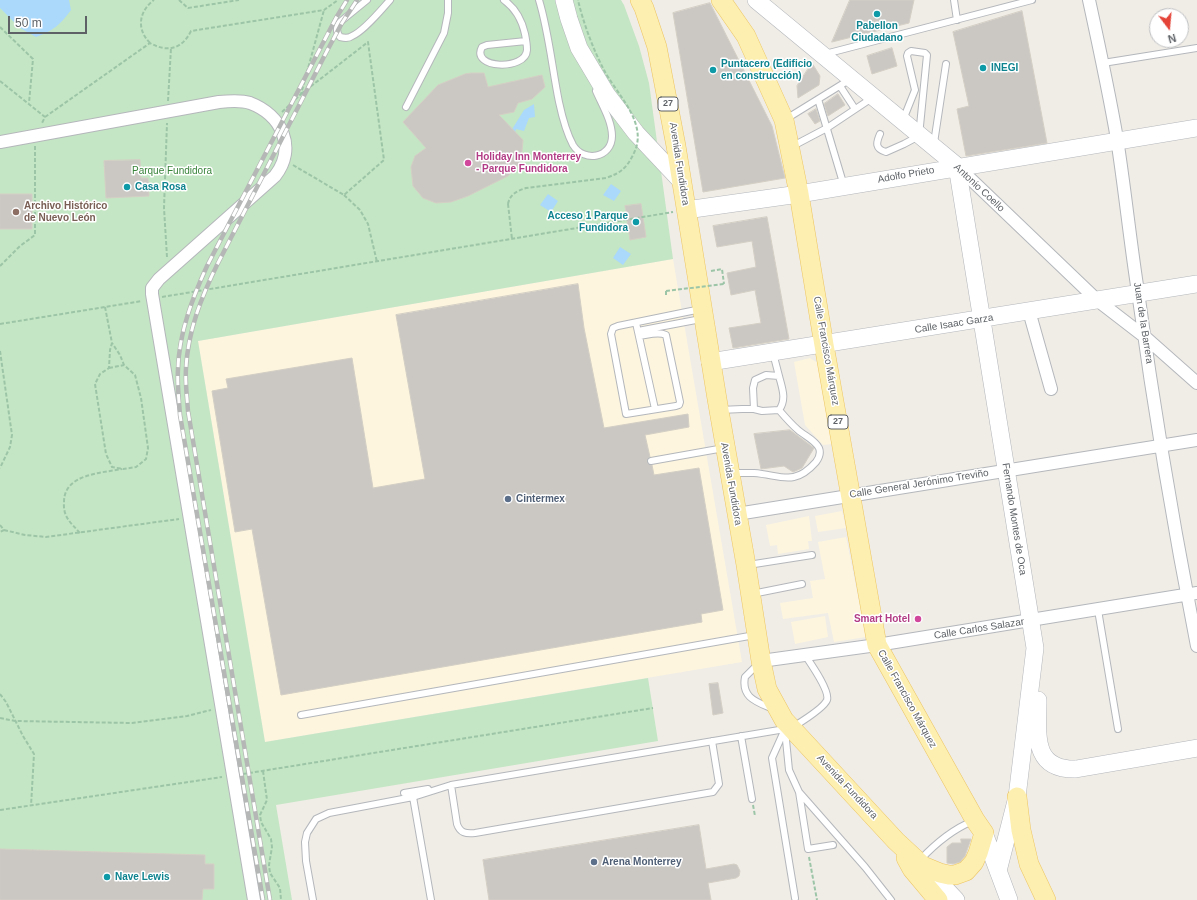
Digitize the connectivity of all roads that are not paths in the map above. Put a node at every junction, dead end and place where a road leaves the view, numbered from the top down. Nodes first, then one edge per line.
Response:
1 (367, 0) edge
2 (390, 0) edge
3 (448, 0) edge
4 (504, 0) edge
5 (539, 0) edge
6 (564, 0) edge
7 (640, 0) edge
8 (654, 0) edge
9 (721, 0) edge
10 (756, 0) edge
11 (954, 0) edge
12 (1032, 0) edge
13 (1089, 0) edge
14 (957, 20) junction
15 (526, 41) junction
16 (658, 47) junction
17 (579, 48) junction
18 (1197, 48) edge
19 (824, 55) junction
20 (1103, 63) junction
21 (946, 64) dead end
22 (845, 82) junction
23 (914, 90) junction
24 (923, 95) junction
25 (873, 97) junction
26 (818, 99) junction
27 (406, 107) dead end
28 (855, 109) junction
29 (784, 120) junction
30 (902, 122) junction
31 (827, 128) junction
32 (1197, 128) edge
33 (880, 134) dead end
34 (919, 136) junction
35 (1117, 140) junction
36 (0, 142) edge
37 (790, 147) junction
38 (934, 147) junction
39 (958, 166) junction
40 (682, 182) junction
41 (845, 186) junction
42 (799, 194) junction
43 (686, 210) junction
44 (1197, 284) edge
45 (1138, 294) junction
46 (1097, 300) junction
47 (1029, 311) junction
48 (703, 314) junction
49 (982, 319) junction
50 (636, 322) junction
51 (639, 334) junction
52 (1145, 337) junction
53 (824, 345) junction
54 (773, 353) junction
55 (710, 362) junction
56 (780, 376) junction
57 (1197, 383) edge
58 (1051, 389) dead end
59 (655, 409) junction
60 (754, 409) junction
61 (719, 410) junction
62 (779, 410) junction
63 (1197, 440) edge
64 (1161, 446) junction
65 (725, 448) junction
66 (651, 461) dead end
67 (1006, 470) junction
68 (730, 473) junction
69 (851, 495) junction
70 (737, 514) junction
71 (812, 555) dead end
72 (746, 565) junction
73 (802, 584) dead end
74 (750, 594) junction
75 (1192, 594) edge
76 (1098, 610) junction
77 (1031, 620) junction
78 (756, 634) junction
79 (878, 645) junction
80 (1197, 646) edge
81 (1035, 648) junction
82 (805, 655) junction
83 (761, 661) junction
84 (301, 715) dead end
85 (785, 722) junction
86 (1118, 729) dead end
87 (741, 736) junction
88 (712, 741) junction
89 (1197, 748) edge
90 (451, 785) junction
91 (799, 792) junction
92 (404, 793) dead end
93 (413, 797) junction
94 (1017, 797) junction
95 (752, 799) dead end
96 (979, 827) junction
97 (896, 841) junction
98 (833, 845) dead end
99 (921, 864) junction
100 (998, 871) junction
101 (795, 898) dead end
102 (254, 900) edge
103 (313, 900) edge
104 (431, 900) edge
105 (891, 900) edge
106 (938, 900) edge
107 (956, 900) edge
108 (1009, 900) edge
109 (1046, 900) edge

1 - 2 lane
3 - 27 lane
4 - 15 lane
5 - 17 lane
6 - 17 street
7 - 16 main road, Avenida Fundidora / 27
8 - 16 main road
9 - 29 main road, Calle Francisco Márquez / 27
10 - 19 street, Antonio Coello
11 - 14 lane
12 - 14 lane
13 - 20 street, Juan de la Barrera
14 - 19 lane
15 - 15 lane
16 - 40 main road, Avenida Fundidora / 27
17 - 40 street
18 - 20 lane
19 - 22 street, Antonio Coello
20 - 35 street, Juan de la Barrera
21 - 38 lane
22 - 25 street, Antonio Coello
22 - 26 lane
22 - 28 lane
23 - 24 lane
23 - 24 lane
23 - 30 lane
24 - 34 lane
25 - 28 lane
25 - 30 street, Antonio Coello
26 - 29 lane
26 - 31 lane
28 - 31 lane
29 - 37 main road, Calle Francisco Márquez / 27
30 - 34 street, Antonio Coello
31 - 37 lane
31 - 41 lane
32 - 35 street, Adolfo Prieto
33 - 34 lane
34 - 38 street, Antonio Coello
35 - 39 street, Adolfo Prieto
35 - 45 street, Juan de la Barrera
36 - 102 street
37 - 42 main road, Calle Francisco Márquez / 27
38 - 39 street, Antonio Coello
39 - 41 street, Adolfo Prieto
39 - 46 street, Antonio Coello
39 - 49 street, Fernando Montes de Oca
40 - 43 main road, Avenida Fundidora / 27
41 - 42 street, Adolfo Prieto
42 - 43 street, Adolfo Prieto
42 - 53 main road, Calle Francisco Márquez / 27
43 - 48 main road, Avenida Fundidora / 27
44 - 45 street, Calle Isaac Garza
45 - 46 street, Calle Isaac Garza
45 - 52 street, Juan de la Barrera
46 - 47 street, Calle Isaac Garza
46 - 52 street, Antonio Coello
47 - 49 street, Calle Isaac Garza
47 - 58 street
48 - 50 lane
48 - 51 lane
48 - 55 main road, Avenida Fundidora / 27
49 - 53 street, Calle Isaac Garza
49 - 67 street, Fernando Montes de Oca
50 - 51 lane
50 - 59 lane
51 - 59 lane
51 - 59 lane
52 - 57 street, Antonio Coello
52 - 64 street, Juan de la Barrera
53 - 54 street, Calle Isaac Garza
53 - 69 main road, Calle Francisco Márquez / 27
54 - 55 street, Calle Isaac Garza
54 - 56 lane
55 - 61 main road, Avenida Fundidora / 27
56 - 60 lane
56 - 62 lane
60 - 61 lane
60 - 62 lane
61 - 65 main road, Avenida Fundidora / 27
62 - 68 lane
63 - 64 street, Calle General Jerónimo Treviño
64 - 67 street, Calle General Jerónimo Treviño
64 - 75 street, Juan de la Barrera
65 - 66 lane
65 - 68 main road, Avenida Fundidora / 27
67 - 69 street, Calle General Jerónimo Treviño
67 - 77 street, Fernando Montes de Oca
68 - 70 main road, Avenida Fundidora / 27
69 - 70 street, Calle General Jerónimo Treviño
69 - 79 main road, Calle Francisco Márquez / 27
70 - 72 main road, Avenida Fundidora / 27
71 - 72 lane
72 - 74 main road, Avenida Fundidora / 27
73 - 74 lane
74 - 78 main road, Avenida Fundidora / 27
75 - 76 street, Calle Carlos Salazar
75 - 80 street, Juan de la Barrera
76 - 77 street, Calle Carlos Salazar
76 - 86 lane
77 - 79 street, Calle Carlos Salazar
77 - 81 street, Fernando Montes de Oca
78 - 83 main road, Avenida Fundidora / 27
78 - 84 lane
79 - 82 street, Calle Carlos Salazar
79 - 96 main road, Calle Francisco Márquez / 27
81 - 89 street
81 - 94 street, Fernando Montes de Oca
82 - 83 street, Calle Carlos Salazar
82 - 85 lane
83 - 85 main road, Avenida Fundidora / 27
85 - 87 lane
85 - 91 lane
85 - 97 main road, Avenida Fundidora / 27
85 - 101 lane
87 - 88 lane
87 - 95 lane
88 - 90 lane
88 - 90 lane
90 - 92 lane
90 - 93 lane
91 - 98 lane
91 - 105 lane
93 - 103 lane
93 - 104 lane
94 - 100 street, Fernando Montes de Oca
94 - 109 main road
96 - 99 lane
96 - 99 main road
96 - 100 street, 27
97 - 99 main road, Avenida Fundidora / 27
97 - 106 main road
99 - 107 street, Avenida Fundidora / 27
100 - 108 street, 27

